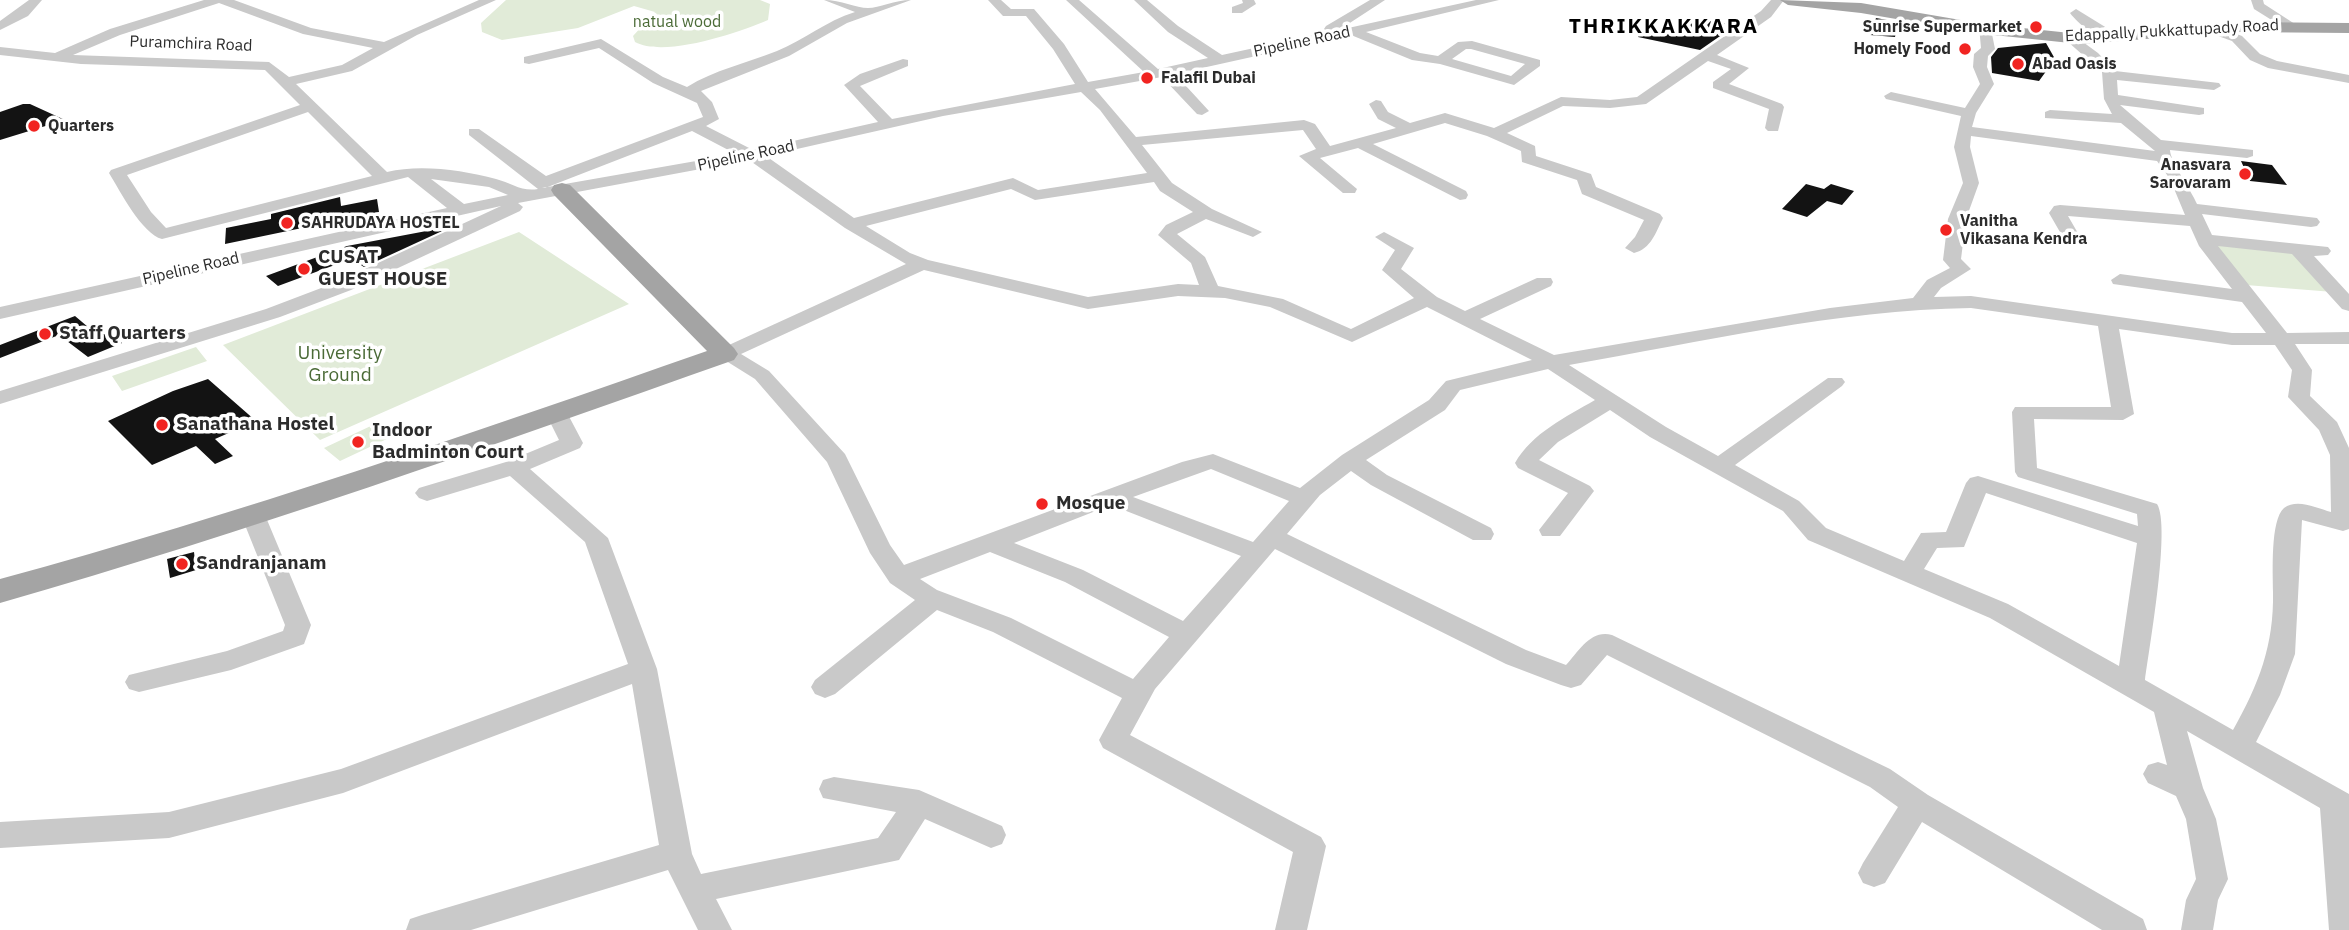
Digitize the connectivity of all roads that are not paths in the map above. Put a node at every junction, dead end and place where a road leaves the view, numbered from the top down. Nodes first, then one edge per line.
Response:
1 (36, 0) edge
2 (219, 0) edge
3 (451, 0) edge
4 (830, 0) edge
5 (905, 0) edge
6 (994, 0) edge
7 (1072, 0) edge
8 (1140, 0) edge
9 (1248, 0) edge
10 (1379, 0) edge
11 (1493, 0) edge
12 (1778, 0) edge
13 (1788, 0) edge
14 (2257, 0) edge
15 (484, 3) edge
16 (1863, 4) edge
17 (1237, 10) dead end
18 (868, 12) junction
19 (2076, 13) dead end
20 (0, 26) edge
21 (2291, 26) junction
22 (2349, 27) edge
23 (1984, 29) junction
24 (2212, 29) junction
25 (1353, 31) junction
26 (2110, 36) junction
27 (2072, 38) junction
28 (1315, 39) junction
29 (385, 46) junction
30 (0, 51) edge
31 (1704, 55) junction
32 (56, 57) junction
33 (1219, 59) junction
34 (529, 60) dead end
35 (1441, 60) junction
36 (903, 63) dead end
37 (1160, 73) junction
38 (2110, 75) junction
39 (2349, 79) edge
40 (287, 82) junction
41 (2214, 86) dead end
42 (1084, 87) junction
43 (1891, 96) dead end
44 (2111, 99) junction
45 (703, 100) junction
46 (1376, 104) dead end
47 (309, 107) junction
48 (1202, 111) dead end
49 (2199, 111) dead end
50 (2050, 115) dead end
51 (2126, 119) junction
52 (1966, 121) junction
53 (889, 125) junction
54 (693, 126) junction
55 (1407, 128) junction
56 (1773, 128) dead end
57 (474, 132) dead end
58 (1493, 133) junction
59 (1130, 142) junction
60 (1360, 143) junction
61 (2160, 151) junction
62 (1326, 152) junction
63 (2247, 153) dead end
64 (752, 155) junction
65 (411, 171) junction
66 (382, 177) junction
67 (463, 177) junction
68 (1156, 177) junction
69 (547, 183) junction
70 (1349, 189) dead end
71 (1460, 195) dead end
72 (526, 196) junction
73 (460, 210) junction
74 (1206, 214) junction
75 (2311, 222) dead end
76 (2199, 223) junction
77 (851, 224) junction
78 (1254, 232) dead end
79 (2070, 235) dead end
80 (1384, 237) dead end
81 (1634, 248) dead end
82 (2298, 249) junction
83 (2322, 251) dead end
84 (922, 264) junction
85 (2120, 280) dead end
86 (1544, 282) dead end
87 (1211, 291) junction
88 (2250, 297) junction
89 (1430, 301) junction
90 (1919, 303) junction
91 (2349, 305) edge
92 (0, 313) edge
93 (1464, 319) junction
94 (2107, 319) junction
95 (2349, 338) edge
96 (2282, 340) junction
97 (725, 354) junction
98 (1551, 362) junction
99 (1835, 382) dead end
100 (0, 398) edge
101 (1610, 401) junction
102 (556, 412) junction
103 (1350, 460) junction
104 (1719, 466) junction
105 (514, 467) junction
106 (426, 493) dead end
107 (1114, 498) junction
108 (1305, 499) junction
109 (253, 515) junction
110 (1551, 530) dead end
111 (1482, 534) dead end
112 (2150, 539) junction
113 (991, 543) junction
114 (1264, 544) junction
115 (1909, 574) junction
116 (899, 578) junction
117 (0, 591) edge
118 (934, 598) junction
119 (1185, 634) junction
120 (643, 669) junction
121 (139, 682) dead end
122 (825, 687) dead end
123 (2130, 687) junction
124 (1139, 694) junction
125 (2167, 708) junction
126 (2238, 748) junction
127 (2158, 774) dead end
128 (2188, 788) junction
129 (834, 789) dead end
130 (919, 803) junction
131 (1917, 804) junction
132 (2342, 805) edge
133 (0, 835) edge
134 (991, 835) dead end
135 (676, 854) junction
136 (1874, 873) dead end
137 (693, 890) junction
138 (422, 930) edge
139 (716, 930) edge
140 (1291, 930) edge
141 (2131, 930) edge
142 (2197, 930) edge
143 (2345, 930) edge

1 - 20 street
2 - 29 street
2 - 32 street
3 - 15 street
4 - 18 street
5 - 18 street
6 - 42 street
7 - 37 street
8 - 33 street
9 - 17 street
10 - 28 street
11 - 25 street, Pipeline Road
12 - 31 street
13 - 16 main road, Edappally Pukkattupady Road
14 - 21 street
15 - 29 street
16 - 23 main road, Edappally Pukkattupady Road
18 - 45 street
19 - 26 street
21 - 22 main road, Edappally Pukkattupady Road
21 - 24 main road, Edappally Pukkattupady Road
23 - 27 main road, Edappally Pukkattupady Road
23 - 52 street
24 - 26 main road, Edappally Pukkattupady Road
24 - 39 street
25 - 28 street, Pipeline Road
25 - 35 street
26 - 27 main road, Edappally Pukkattupady Road
27 - 38 street
28 - 33 street, Pipeline Road
29 - 40 street
30 - 32 street, Puramchira Road
31 - 56 street
31 - 58 street
32 - 40 street, Puramchira Road
33 - 37 street, Pipeline Road
34 - 45 street
35 - 35 street
36 - 53 street
37 - 42 street, Pipeline Road
37 - 48 street
38 - 41 street
38 - 44 street
40 - 47 street, Puramchira Road
42 - 53 street, Pipeline Road
42 - 59 street
43 - 52 street
44 - 49 street
44 - 51 street
45 - 54 street
46 - 55 street
47 - 66 street, Puramchira Road
47 - 66 street
50 - 51 street
51 - 61 street
52 - 61 street
52 - 90 street
53 - 64 street, Pipeline Road
54 - 64 street
54 - 69 street
55 - 58 street
55 - 60 street
57 - 69 street
58 - 81 street
59 - 62 street
59 - 68 street
60 - 62 street
60 - 71 street
61 - 63 street
61 - 76 street
62 - 70 street
64 - 69 street, Pipeline Road
64 - 77 street
65 - 66 street
65 - 67 street
65 - 73 street
67 - 69 street
67 - 72 street
68 - 74 street
68 - 77 street
69 - 72 street
69 - 97 main road
72 - 73 street, Pipeline Road
72 - 100 street
73 - 92 street, Pipeline Road
74 - 78 street
74 - 87 street
75 - 76 street
76 - 79 street
76 - 82 street
76 - 88 street
77 - 84 street
80 - 89 street
82 - 83 street
82 - 91 street
84 - 87 street
84 - 97 street
85 - 88 street
86 - 93 street
87 - 89 street
88 - 96 street
89 - 93 street
90 - 94 street
90 - 98 street
93 - 98 street
94 - 96 street
94 - 112 street
95 - 96 street
96 - 126 street
97 - 102 main road
97 - 116 street
98 - 101 street
98 - 103 street
99 - 104 street
101 - 104 street
101 - 110 street
102 - 105 street
102 - 109 main road
103 - 108 street
103 - 111 street
104 - 115 street
105 - 106 street
105 - 120 street
107 - 108 street
107 - 113 street
107 - 114 street
108 - 114 street
109 - 117 main road
109 - 121 street
112 - 115 street
112 - 123 street
113 - 116 street
113 - 119 street
114 - 119 street
114 - 131 street
115 - 123 street
116 - 118 street
118 - 122 street
118 - 124 street
119 - 124 street
120 - 133 street
120 - 135 street
123 - 125 street
124 - 140 street
125 - 126 street
125 - 128 street
126 - 132 street
127 - 128 street
128 - 142 street
129 - 130 street
130 - 134 street
130 - 137 street
131 - 136 street
131 - 141 street
132 - 143 street
135 - 137 street
135 - 138 street
137 - 139 street

